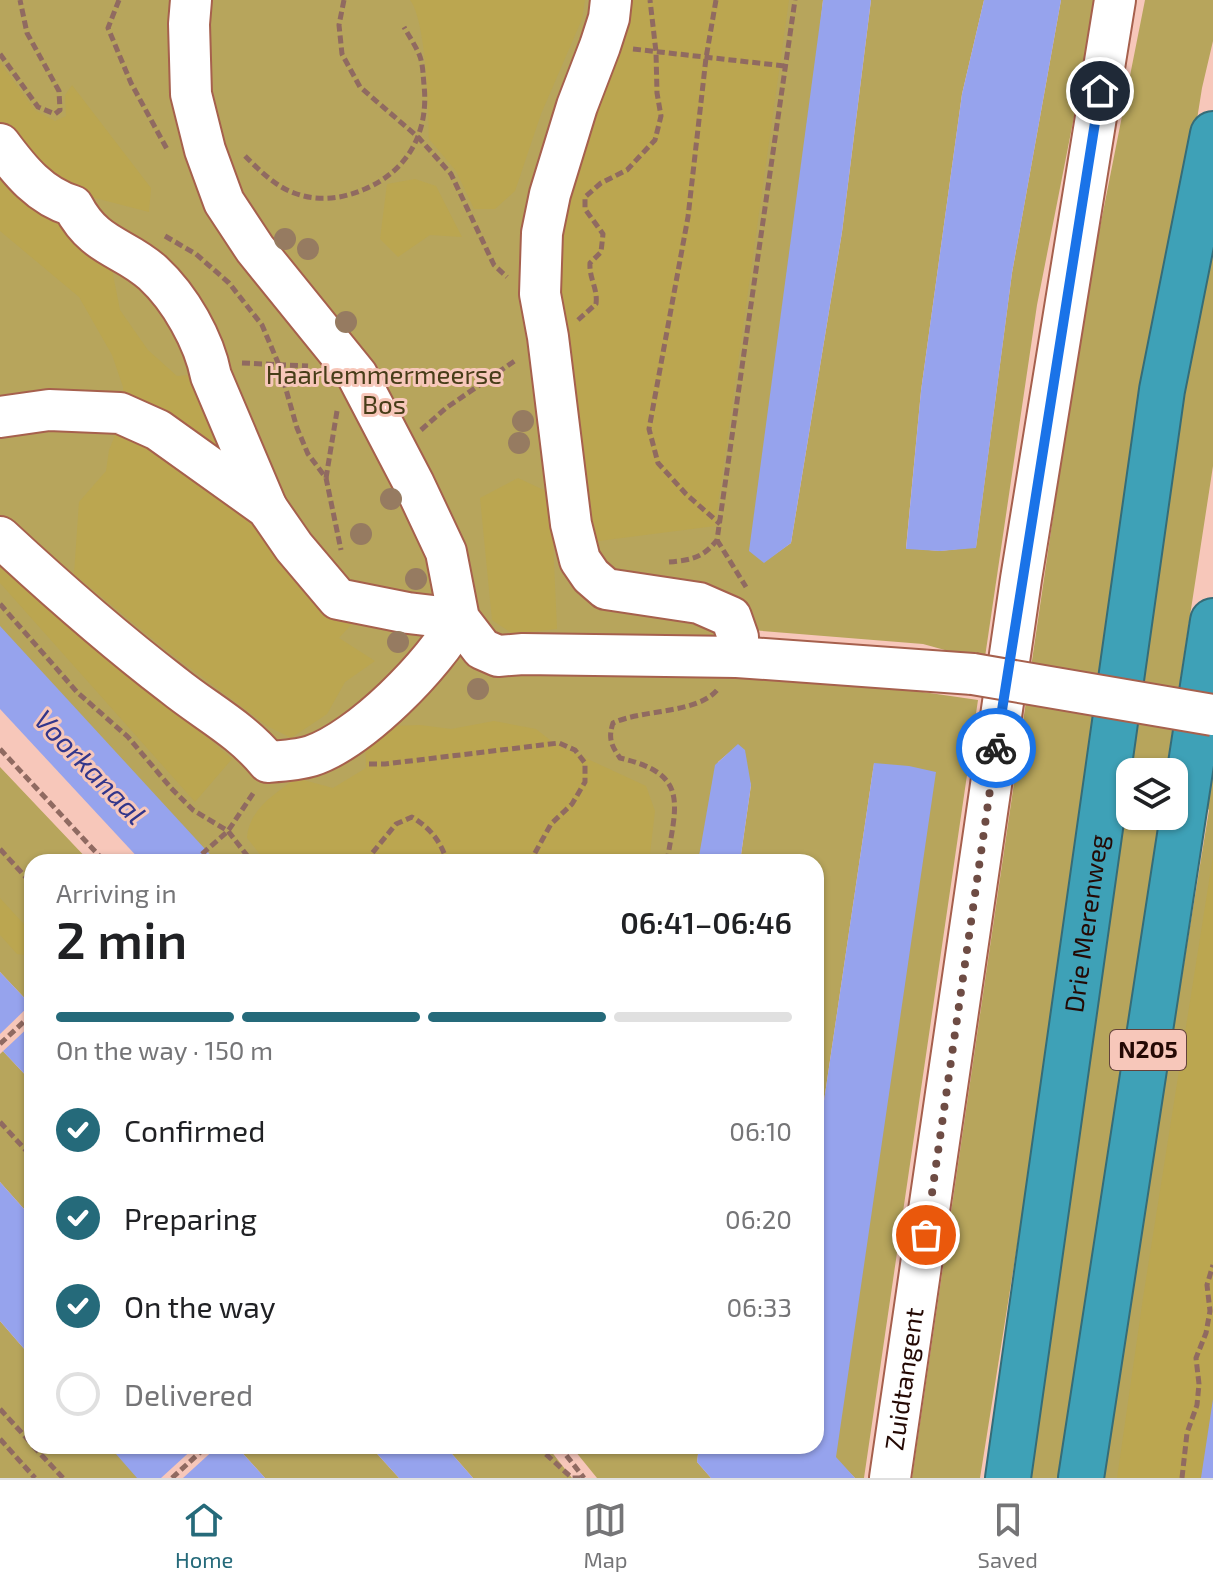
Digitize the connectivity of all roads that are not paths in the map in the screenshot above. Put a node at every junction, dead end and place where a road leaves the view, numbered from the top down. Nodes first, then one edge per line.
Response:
1 (191, 0) edge
2 (611, 0) edge
3 (1115, 0) edge
4 (1213, 134) edge
5 (0, 144) edge
6 (0, 417) edge
7 (267, 508) junction
8 (0, 537) edge
9 (459, 619) junction
10 (1213, 621) edge
11 (737, 657) junction
12 (1213, 715) edge
13 (890, 1478) edge
14 (1008, 1478) edge
15 (1081, 1478) edge

1 - 9 street
2 - 11 street
3 - 13 street, Zuidtangent
4 - 14 highway, Drie Merenweg
5 - 7 street
6 - 7 street
7 - 9 street
8 - 9 street
9 - 11 street
10 - 15 highway, N205
11 - 12 street, bridge

